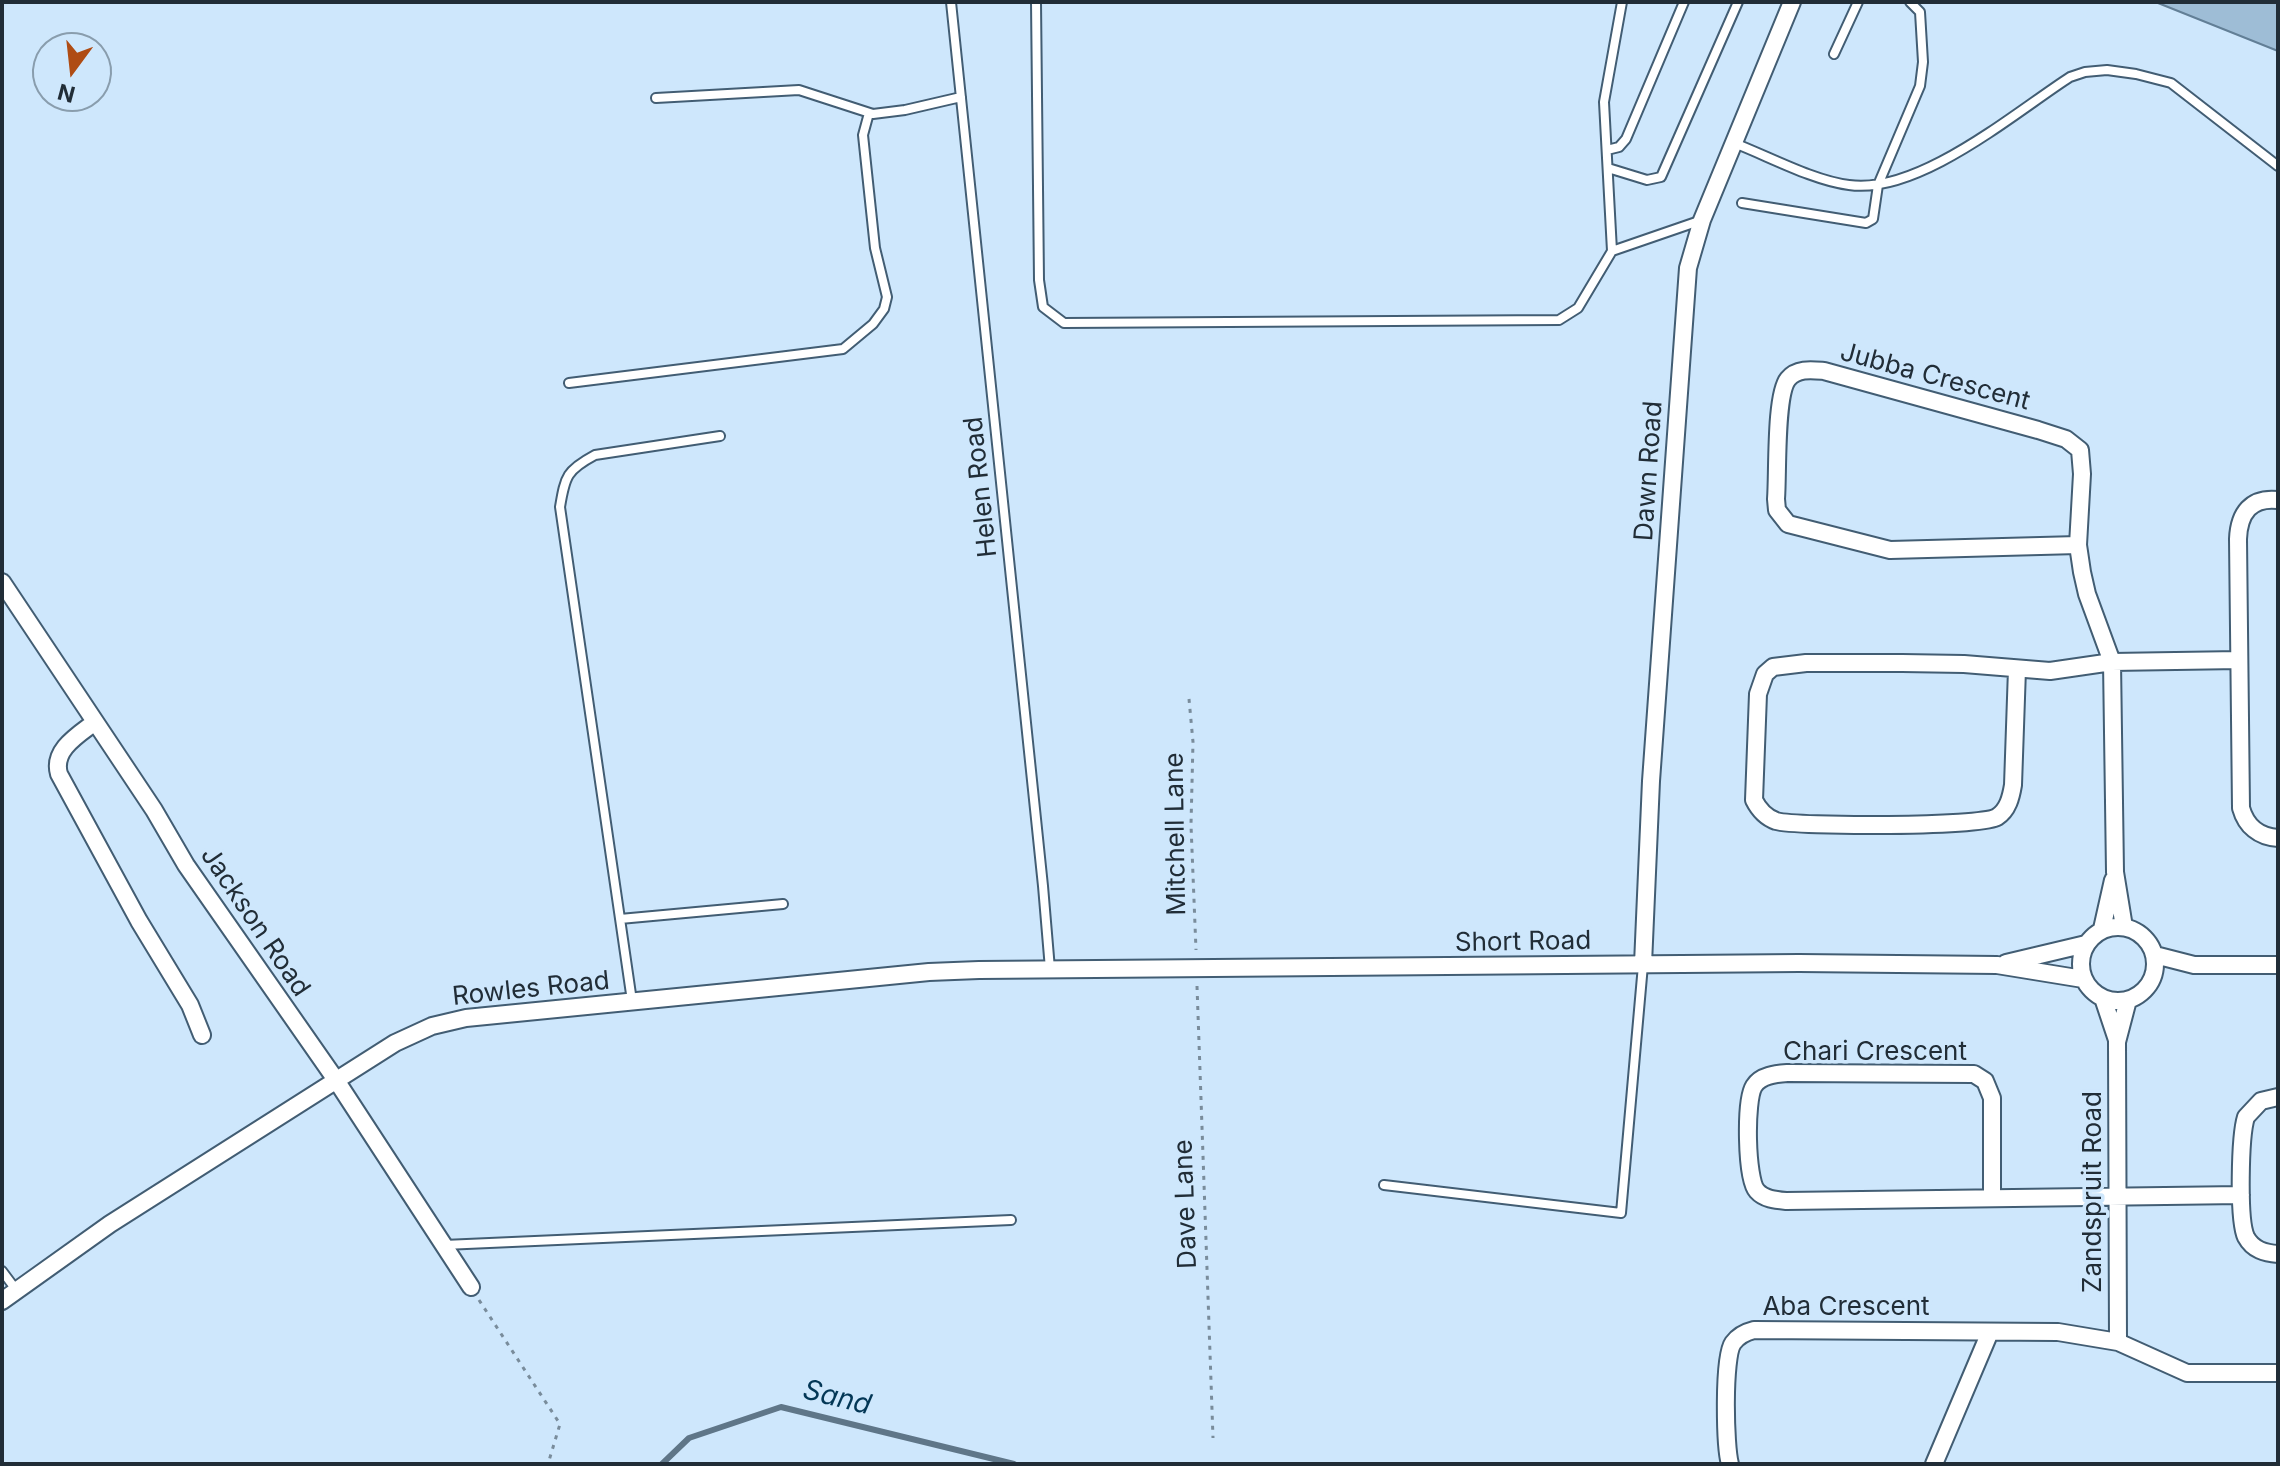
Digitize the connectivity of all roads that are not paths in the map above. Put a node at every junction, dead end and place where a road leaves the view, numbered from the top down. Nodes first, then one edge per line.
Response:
1 (951, 2) edge
2 (1036, 2) edge
3 (1622, 2) edge
4 (1684, 2) edge
5 (1738, 2) edge
6 (1792, 2) edge
7 (1858, 2) edge
8 (1910, 2) edge
9 (1834, 54) dead end
10 (961, 97) junction
11 (656, 98) dead end
12 (869, 113) junction
13 (1734, 143) junction
14 (1607, 150) junction
15 (2278, 166) edge
16 (1608, 168) junction
17 (1878, 185) junction
18 (1742, 203) dead end
19 (1702, 220) junction
20 (1612, 251) junction
21 (569, 383) dead end
22 (720, 436) dead end
23 (2278, 500) edge
24 (2078, 545) junction
25 (2, 582) edge
26 (2239, 660) junction
27 (2112, 662) junction
28 (2017, 669) junction
29 (95, 722) junction
30 (2278, 838) edge
31 (2115, 872) junction
32 (783, 904) dead end
33 (620, 919) junction
34 (2124, 927) junction
35 (2102, 929) junction
36 (2086, 944) junction
37 (2155, 955) junction
38 (1643, 964) junction
39 (1997, 965) junction
40 (2194, 965) junction
41 (2278, 965) edge
42 (1050, 969) junction
43 (2153, 977) junction
44 (2083, 979) junction
45 (2103, 998) junction
46 (2128, 1000) junction
47 (632, 1001) junction
48 (202, 1035) dead end
49 (2117, 1042) junction
50 (336, 1080) junction
51 (2278, 1097) edge
52 (1384, 1185) dead end
53 (2241, 1195) junction
54 (2118, 1196) junction
55 (1992, 1198) junction
56 (1011, 1220) dead end
57 (444, 1245) junction
58 (2278, 1254) edge
59 (2, 1271) edge
60 (471, 1287) road end
61 (17, 1291) junction
62 (2, 1301) edge
63 (1990, 1332) junction
64 (2118, 1342) junction
65 (2278, 1373) edge
66 (1730, 1464) edge
67 (1934, 1464) edge

1 - 10 lane, Helen Road
2 - 20 lane
3 - 14 lane
4 - 14 lane
5 - 16 lane
6 - 13 street, Dawn Road
7 - 9 lane
8 - 17 lane
10 - 12 lane
10 - 42 lane, Helen Road
11 - 12 lane
12 - 21 lane
13 - 17 lane
13 - 19 street, Dawn Road
14 - 16 lane
15 - 17 lane
16 - 20 lane
17 - 18 lane
19 - 20 lane
19 - 38 street, Dawn Road
22 - 33 lane
23 - 26 street
24 - 24 street, Jubba Crescent
24 - 27 street, Jubba Crescent
25 - 29 street, Jackson Road
26 - 27 street
26 - 30 street
27 - 28 street
27 - 31 street, Jubba Crescent
28 - 28 street
29 - 48 street
29 - 50 street, Jackson Road
31 - 34 street
31 - 35 street
32 - 33 lane
33 - 47 lane
34 - 35 street
34 - 37 street
35 - 36 street
36 - 39 street, Short Road
36 - 44 street
37 - 40 street
37 - 43 street
38 - 39 street, Short Road
38 - 42 street, Short Road
38 - 52 lane
39 - 44 street, Short Road
40 - 41 street
40 - 43 street
42 - 47 street, Rowles Road
43 - 46 street
44 - 45 street
45 - 46 street
45 - 49 street, Zandspruit Road
46 - 49 street, Zandspruit Road
47 - 50 street, Rowles Road
49 - 54 street, Zandspruit Road
50 - 57 street, Jackson Road
50 - 61 street, Rowles Road
51 - 53 street
53 - 54 street, Chari Crescent
53 - 58 street
54 - 55 street, Chari Crescent
54 - 64 street, Zandspruit Road
55 - 55 street, Chari Crescent
56 - 57 lane
57 - 60 street, Jackson Road
59 - 61 lane
61 - 62 street, Rowles Road
63 - 64 street, Aba Crescent
63 - 66 street, Aba Crescent
63 - 67 street
64 - 65 street, Aba Crescent

